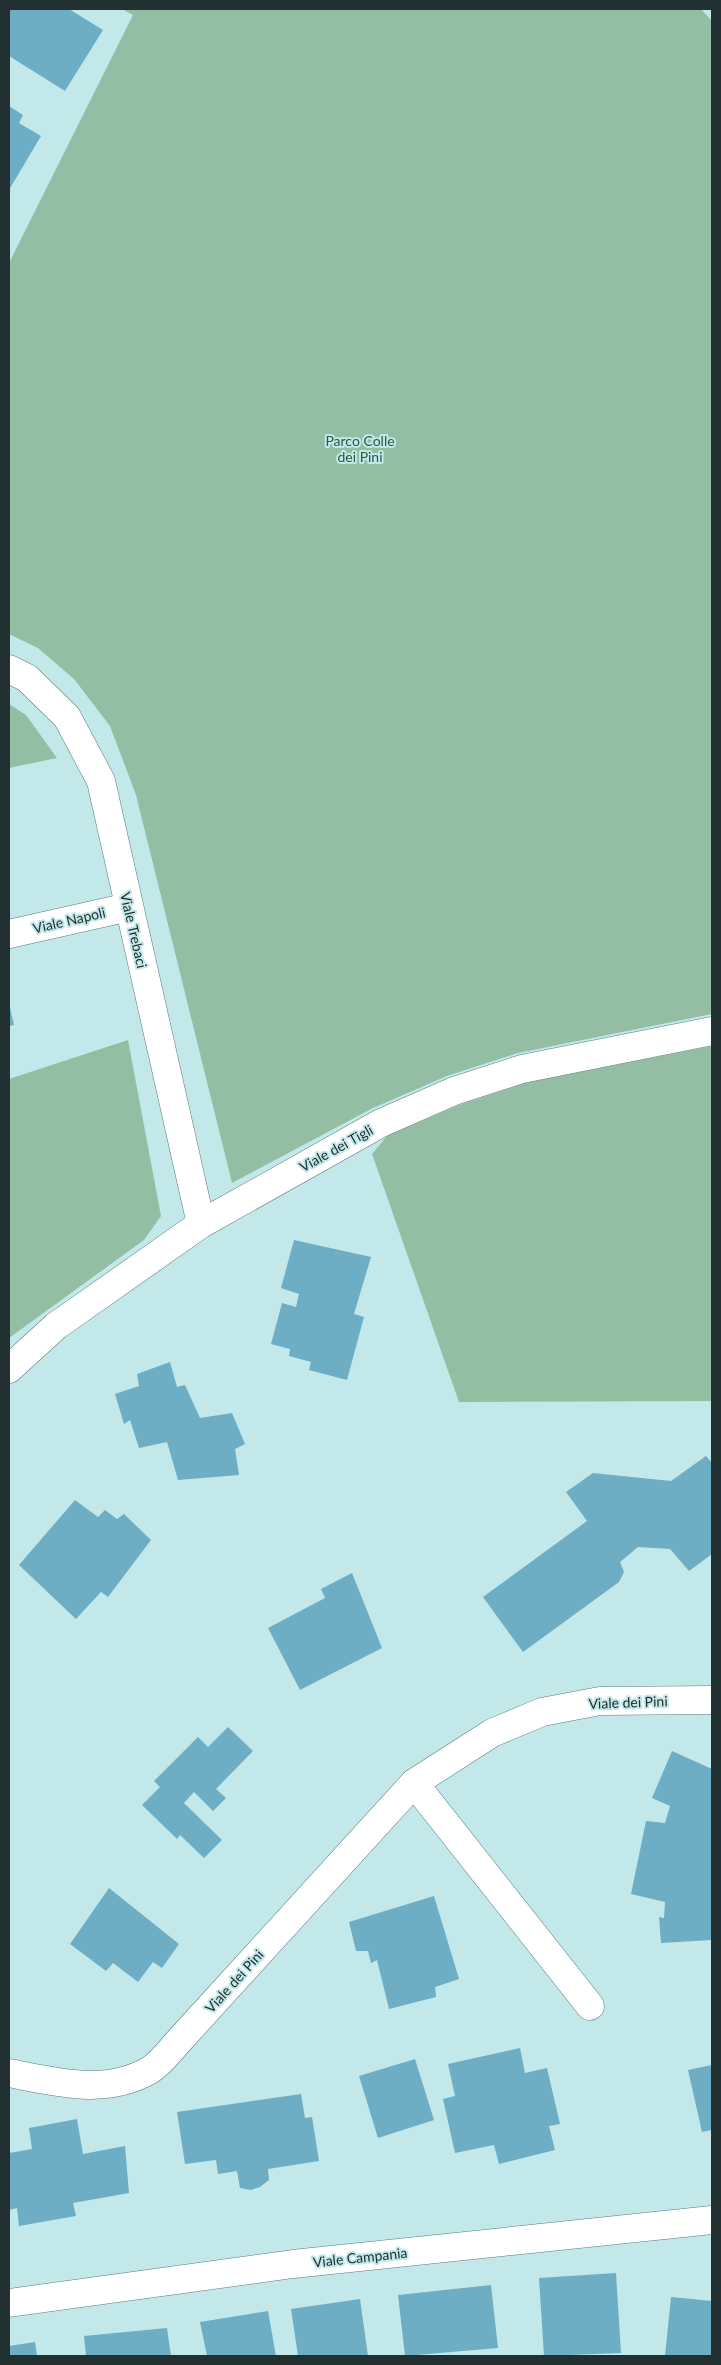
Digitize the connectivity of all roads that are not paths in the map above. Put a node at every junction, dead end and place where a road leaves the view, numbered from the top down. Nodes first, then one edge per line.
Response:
1 (9, 669) edge
2 (129, 906) junction
3 (9, 934) edge
4 (712, 1031) edge
5 (201, 1224) junction
6 (9, 1369) edge
7 (712, 1700) edge
8 (414, 1783) junction
9 (590, 2006) dead end
10 (9, 2073) edge
11 (712, 2220) edge
12 (9, 2303) edge

1 - 2 street, Viale Trebaci
2 - 3 street, Viale Napoli
2 - 5 street, Viale Trebaci
4 - 5 street, Viale dei Tigli
5 - 6 street, Viale dei Tigli
7 - 8 street, Viale dei Pini
8 - 9 street
8 - 10 street, Viale dei Pini
11 - 12 street, Viale Campania

